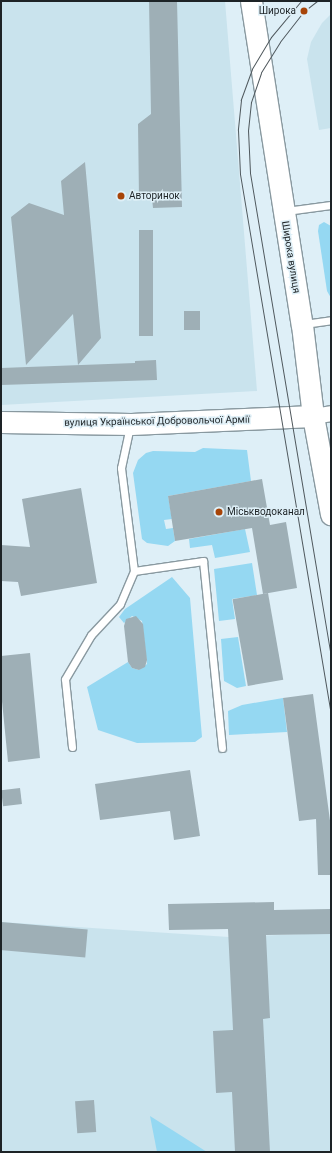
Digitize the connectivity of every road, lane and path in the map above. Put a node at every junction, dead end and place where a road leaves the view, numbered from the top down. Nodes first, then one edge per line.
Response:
1 (251, 1) edge
2 (331, 205) edge
3 (284, 211) junction
4 (331, 320) edge
5 (302, 325) junction
6 (322, 414) edge
7 (1, 422) edge
8 (131, 424) junction
9 (331, 514) edge
10 (134, 571) junction
11 (72, 747) dead end
12 (222, 748) dead end

1 - 3 street, Широка вулиця
2 - 3 lane
3 - 5 street, Широка вулиця
4 - 5 lane
5 - 6 street, Широка вулиця
6 - 8 street, вулиця Української Добровольчої Армії
6 - 9 street, Широка вулиця
7 - 8 street, вулиця Української Добровольчої Армії
8 - 10 lane
10 - 11 lane
10 - 12 lane

